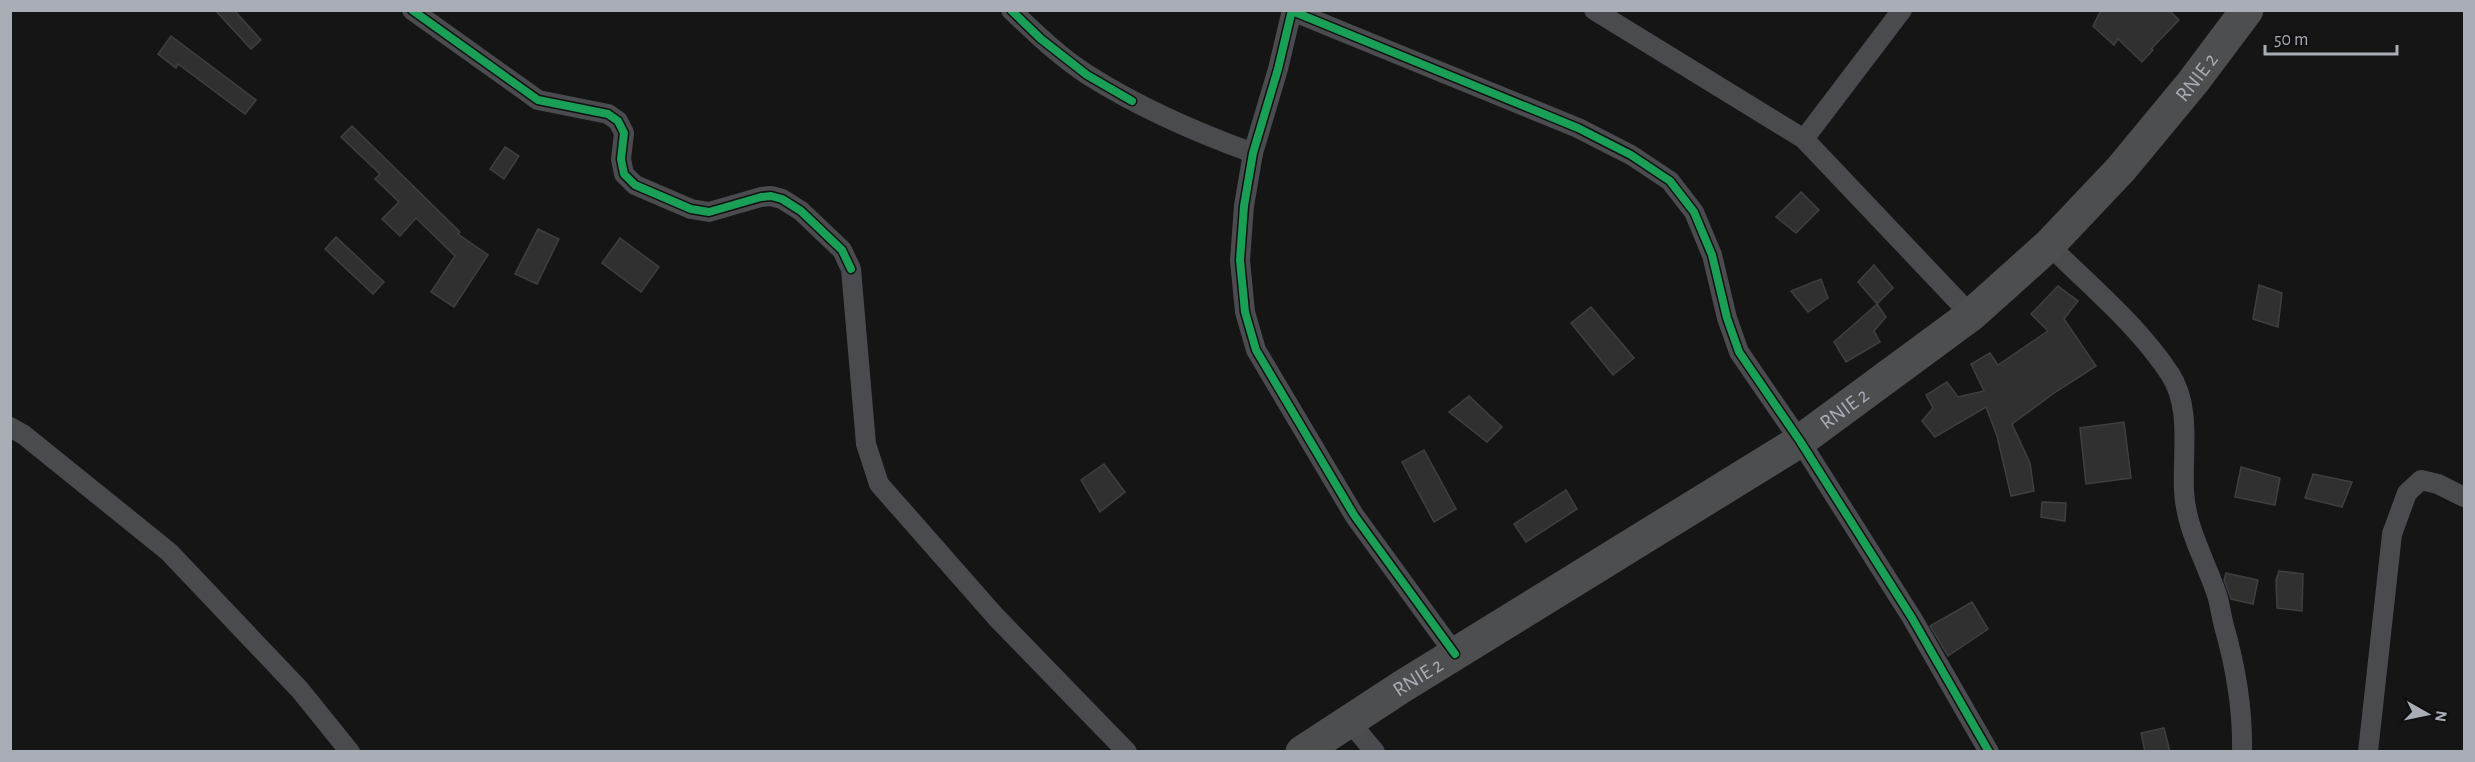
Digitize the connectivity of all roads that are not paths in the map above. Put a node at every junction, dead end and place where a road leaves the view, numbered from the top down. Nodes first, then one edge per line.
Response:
1 (412, 10) edge
2 (1011, 10) edge
3 (1594, 10) edge
4 (1902, 10) edge
5 (2247, 10) edge
6 (1292, 11) edge
7 (1804, 139) junction
8 (1253, 153) junction
9 (2049, 245) junction
10 (1971, 315) junction
11 (10, 427) edge
12 (1800, 441) junction
13 (2464, 497) edge
14 (1455, 654) junction
15 (1349, 721) junction
16 (350, 752) edge
17 (1127, 752) edge
18 (1302, 752) edge
19 (1375, 752) edge
20 (1989, 752) edge
21 (2242, 752) edge
22 (2368, 752) edge

1 - 17 street
2 - 8 street
3 - 7 street
4 - 7 street
5 - 9 highway, RNIE 2 / RNIE 2
6 - 8 street
6 - 12 street
7 - 10 street
8 - 14 street
9 - 10 highway, RNIE 2 / RNIE 2
9 - 21 street
10 - 12 highway, RNIE 2 / RNIE 2
11 - 16 street
12 - 14 highway, RNIE 2 / RNIE 2
12 - 20 street
13 - 22 street
14 - 15 highway, RNIE 2 / RNIE 2
15 - 18 highway, RNIE 2 / RNIE 2
15 - 19 street

